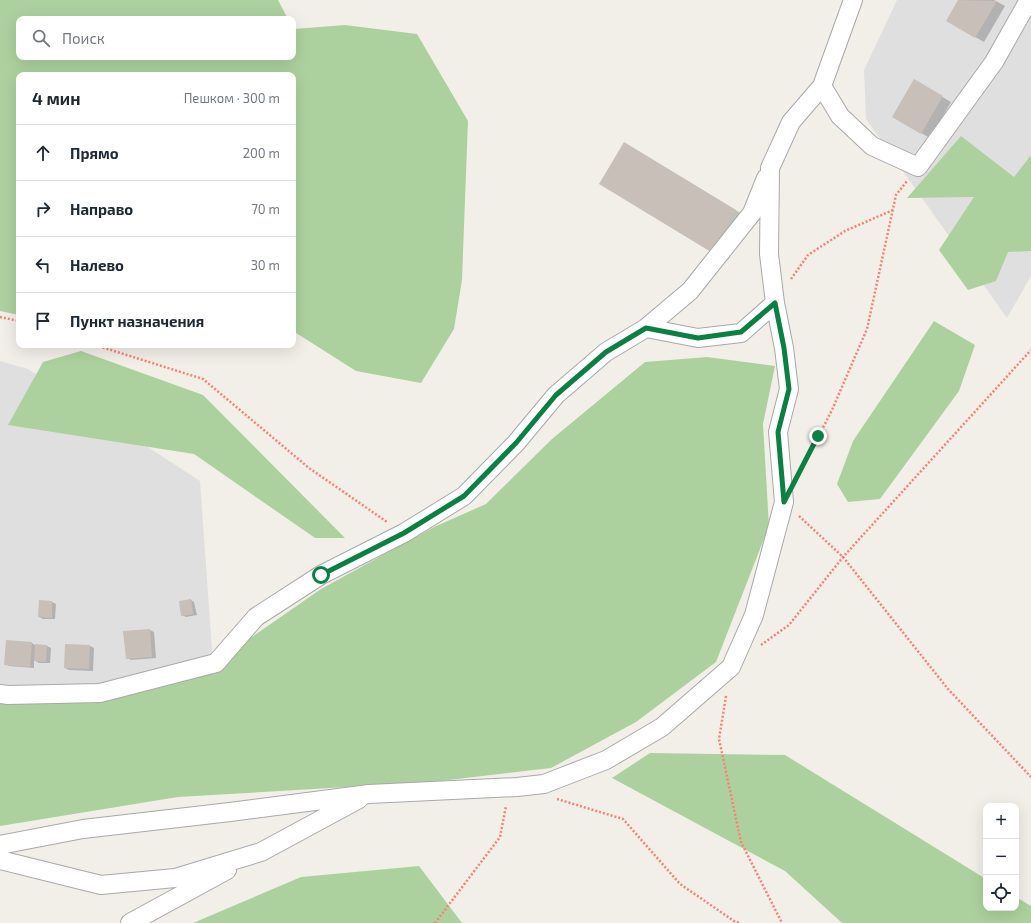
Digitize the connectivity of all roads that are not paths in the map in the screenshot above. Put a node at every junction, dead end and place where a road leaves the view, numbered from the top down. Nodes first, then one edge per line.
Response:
1 (852, 0) edge
2 (1029, 0) edge
3 (822, 86) junction
4 (770, 168) junction
5 (775, 303) junction
6 (646, 328) junction
7 (0, 694) edge
8 (369, 794) junction
9 (0, 845) edge
10 (261, 852) junction
11 (0, 860) edge
12 (130, 923) edge

1 - 3 street
2 - 3 street
3 - 4 street
4 - 5 street
4 - 6 street
5 - 6 street
5 - 8 street
6 - 7 street
8 - 9 street
8 - 10 street
10 - 11 street
10 - 12 street

